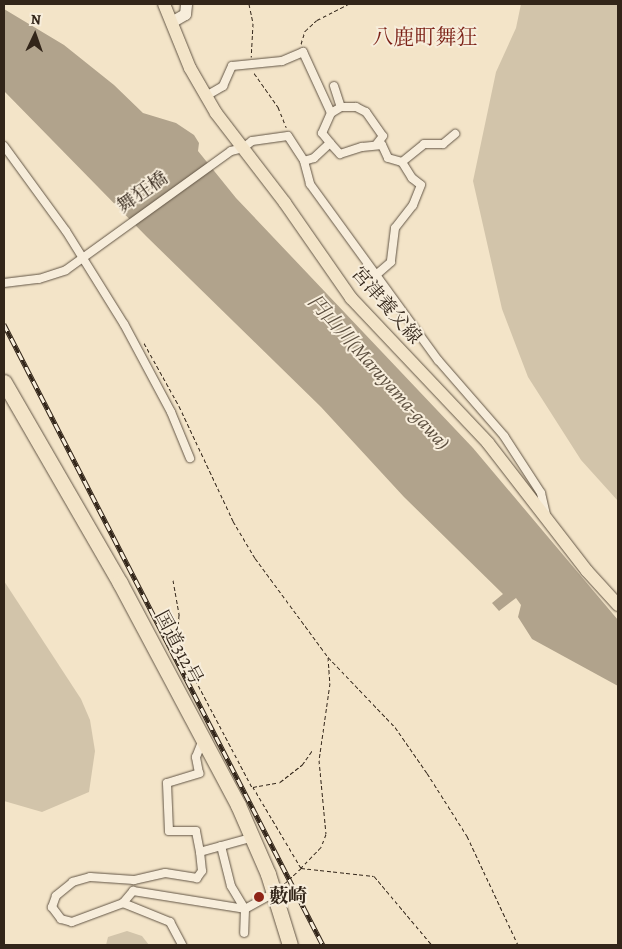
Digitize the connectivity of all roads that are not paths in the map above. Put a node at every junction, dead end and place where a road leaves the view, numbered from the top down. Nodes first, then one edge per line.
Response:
1 (164, 4) edge
2 (186, 4) edge
3 (171, 22) junction
4 (334, 86) dead end
5 (206, 96) junction
6 (341, 107) junction
7 (331, 113) junction
8 (455, 134) dead end
9 (330, 143) junction
10 (376, 145) junction
11 (4, 146) edge
12 (243, 148) junction
13 (304, 161) junction
14 (402, 162) junction
15 (82, 256) junction
16 (376, 276) junction
17 (4, 283) edge
18 (4, 382) edge
19 (190, 458) dead end
20 (546, 518) junction
21 (618, 605) edge
22 (204, 738) junction
23 (254, 837) junction
24 (221, 846) junction
25 (200, 852) junction
26 (274, 893) junction
27 (123, 903) junction
28 (245, 908) junction
29 (244, 933) dead end
30 (182, 945) edge
31 (290, 945) edge

1 - 3 main road, 宮津養父線
2 - 3 street
3 - 5 main road, 宮津養父線
4 - 6 street
5 - 7 street
5 - 12 main road, 宮津養父線
6 - 7 street
6 - 10 street
7 - 9 street
8 - 14 street
9 - 10 street
9 - 13 street
10 - 14 street
11 - 15 street
12 - 13 street, 舞狂橋
12 - 15 street, 舞狂橋
12 - 20 main road, 宮津養父線
13 - 16 street
14 - 16 street
15 - 17 street, 舞狂橋
15 - 19 street
16 - 20 street
18 - 22 highway, 国道312号
20 - 21 main road, 宮津養父線
22 - 23 highway, 国道312号
22 - 25 street
23 - 24 street
23 - 26 highway, 国道312号
24 - 25 street
24 - 28 street
25 - 27 street
26 - 28 street
26 - 31 highway, 国道312号
27 - 28 street
27 - 30 street
28 - 29 street

